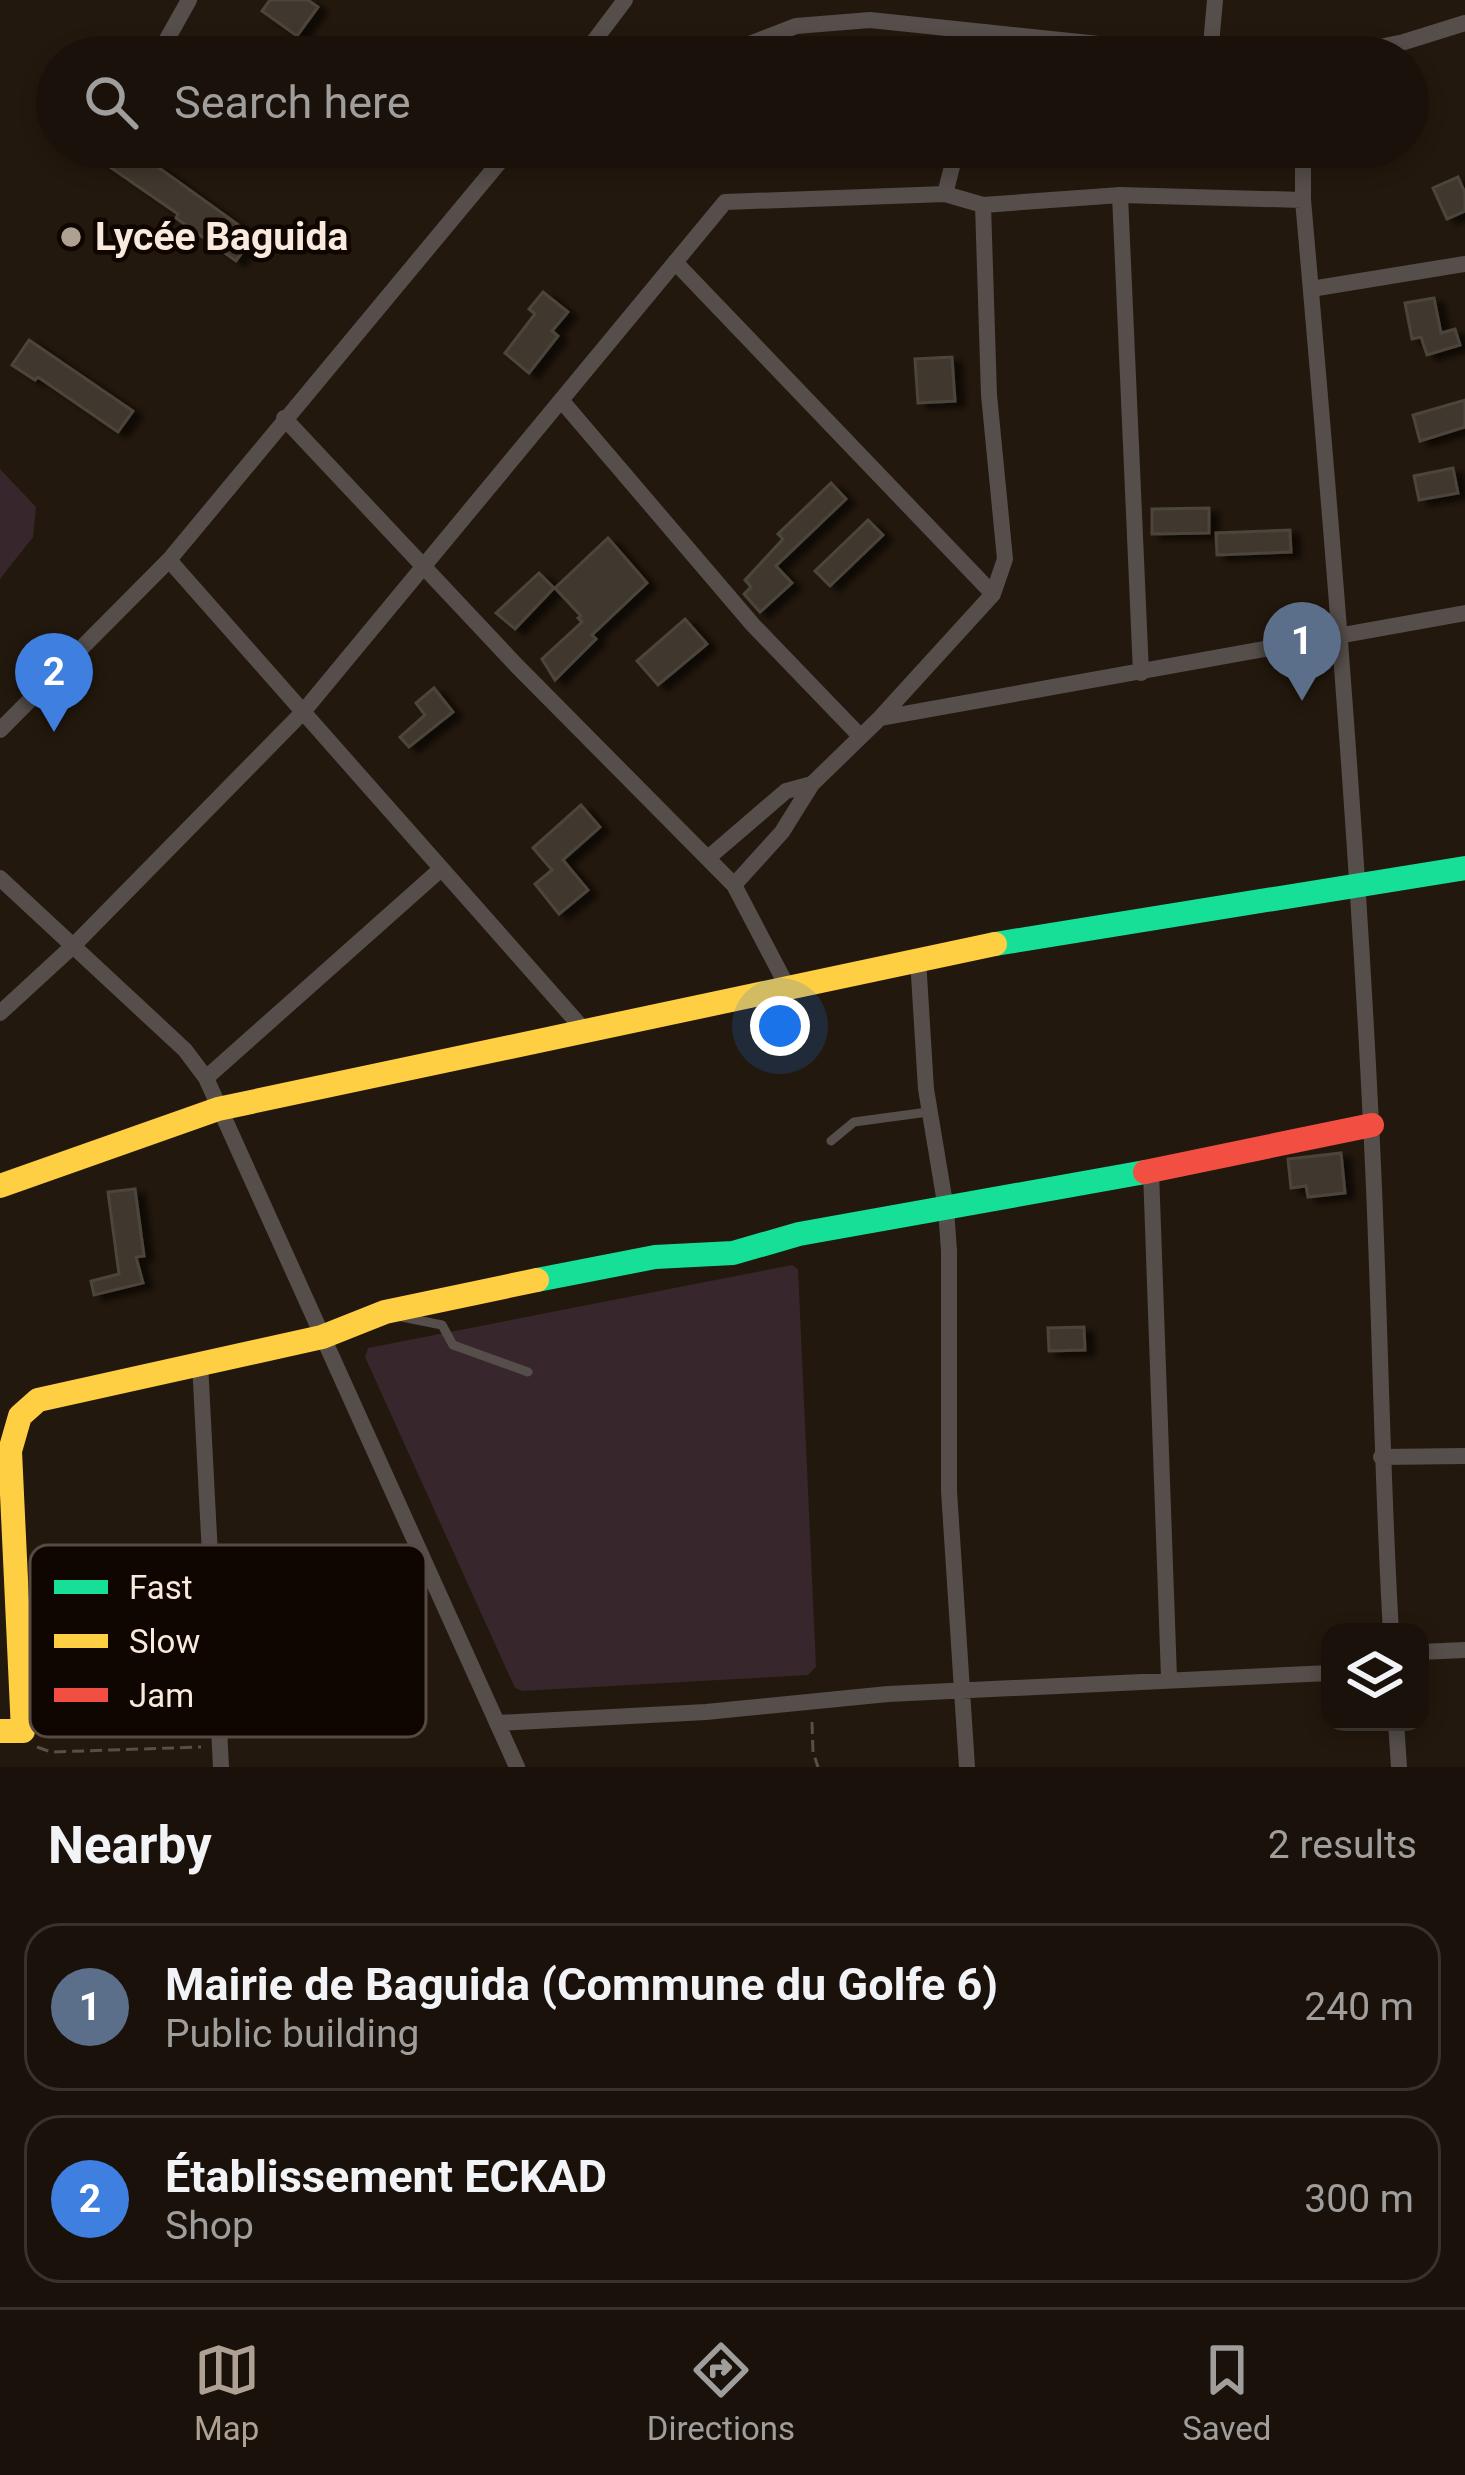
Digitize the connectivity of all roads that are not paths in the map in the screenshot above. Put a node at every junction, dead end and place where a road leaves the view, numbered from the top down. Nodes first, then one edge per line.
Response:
1 (189, 0) edge
2 (626, 0) edge
3 (1215, 0) edge
4 (1465, 23) edge
5 (986, 32) junction
6 (169, 36) edge
7 (598, 36) edge
8 (770, 36) edge
9 (985, 36) edge
10 (1023, 36) edge
11 (1212, 36) edge
12 (1423, 36) edge
13 (494, 168) edge
14 (952, 168) edge
15 (1303, 168) edge
16 (945, 194) junction
17 (1120, 195) junction
18 (1304, 200) junction
19 (983, 205) junction
20 (675, 262) junction
21 (1465, 264) edge
22 (1311, 289) junction
23 (561, 400) junction
24 (284, 418) junction
25 (170, 560) junction
26 (422, 564) junction
27 (993, 594) junction
28 (1465, 613) edge
29 (1341, 636) junction
30 (1141, 673) junction
31 (303, 712) junction
32 (880, 718) junction
33 (0, 730) edge
34 (860, 736) junction
35 (812, 784) junction
36 (707, 858) junction
37 (1465, 868) edge
38 (441, 869) junction
39 (0, 878) edge
40 (734, 885) junction
41 (1357, 888) junction
42 (74, 945) junction
43 (918, 958) junction
44 (788, 986) junction
45 (0, 1012) edge
46 (584, 1030) junction
47 (206, 1078) junction
48 (218, 1109) junction
49 (928, 1112) junction
50 (1372, 1125) junction
51 (831, 1141) dead end
52 (1151, 1171) junction
53 (0, 1186) edge
54 (946, 1209) junction
55 (385, 1312) junction
56 (322, 1336) junction
57 (200, 1363) junction
58 (528, 1372) dead end
59 (1465, 1456) edge
60 (1381, 1457) junction
61 (210, 1545) edge
62 (417, 1545) edge
63 (426, 1566) edge
64 (1390, 1623) edge
65 (1465, 1650) edge
66 (1429, 1652) edge
67 (1321, 1672) edge
68 (1169, 1678) junction
69 (964, 1690) junction
70 (497, 1723) junction
71 (0, 1731) edge
72 (1397, 1731) edge
73 (220, 1737) edge
74 (221, 1767) edge
75 (517, 1767) edge
76 (967, 1767) edge
77 (1399, 1767) edge

1 - 6 street
2 - 7 street
3 - 11 street
4 - 12 street
5 - 8 street
5 - 9 street
5 - 10 street
13 - 24 street
14 - 16 street
15 - 18 street
16 - 19 street
16 - 20 street
17 - 18 street
17 - 19 street
17 - 30 street
18 - 22 street
19 - 27 street
20 - 23 street
20 - 27 street
21 - 22 street
22 - 29 street
23 - 26 street
23 - 34 street
24 - 25 street
24 - 26 street
25 - 31 street
25 - 33 street
26 - 31 street
26 - 36 street
27 - 32 street
28 - 29 street
29 - 30 street
29 - 41 street
30 - 32 street
31 - 38 street
31 - 42 street
32 - 34 street
34 - 35 street
35 - 36 street
35 - 40 street
36 - 40 street
37 - 41 street
38 - 46 street
38 - 47 street
39 - 42 street
40 - 44 street
41 - 43 street
41 - 50 street
42 - 45 street
42 - 47 street
43 - 44 street
43 - 49 street
44 - 46 street
46 - 48 street
47 - 48 street
48 - 53 street
48 - 56 street
49 - 51 lane
49 - 54 street
50 - 52 street
50 - 60 street
52 - 54 street
52 - 68 street
54 - 55 street
54 - 69 street
55 - 56 street
55 - 58 lane
56 - 57 street
56 - 62 street
57 - 61 street
57 - 71 street
59 - 60 street
60 - 64 street
63 - 70 street
65 - 66 street
67 - 68 street
68 - 69 street
69 - 70 street
69 - 76 street
70 - 75 street
72 - 77 street
73 - 74 street

